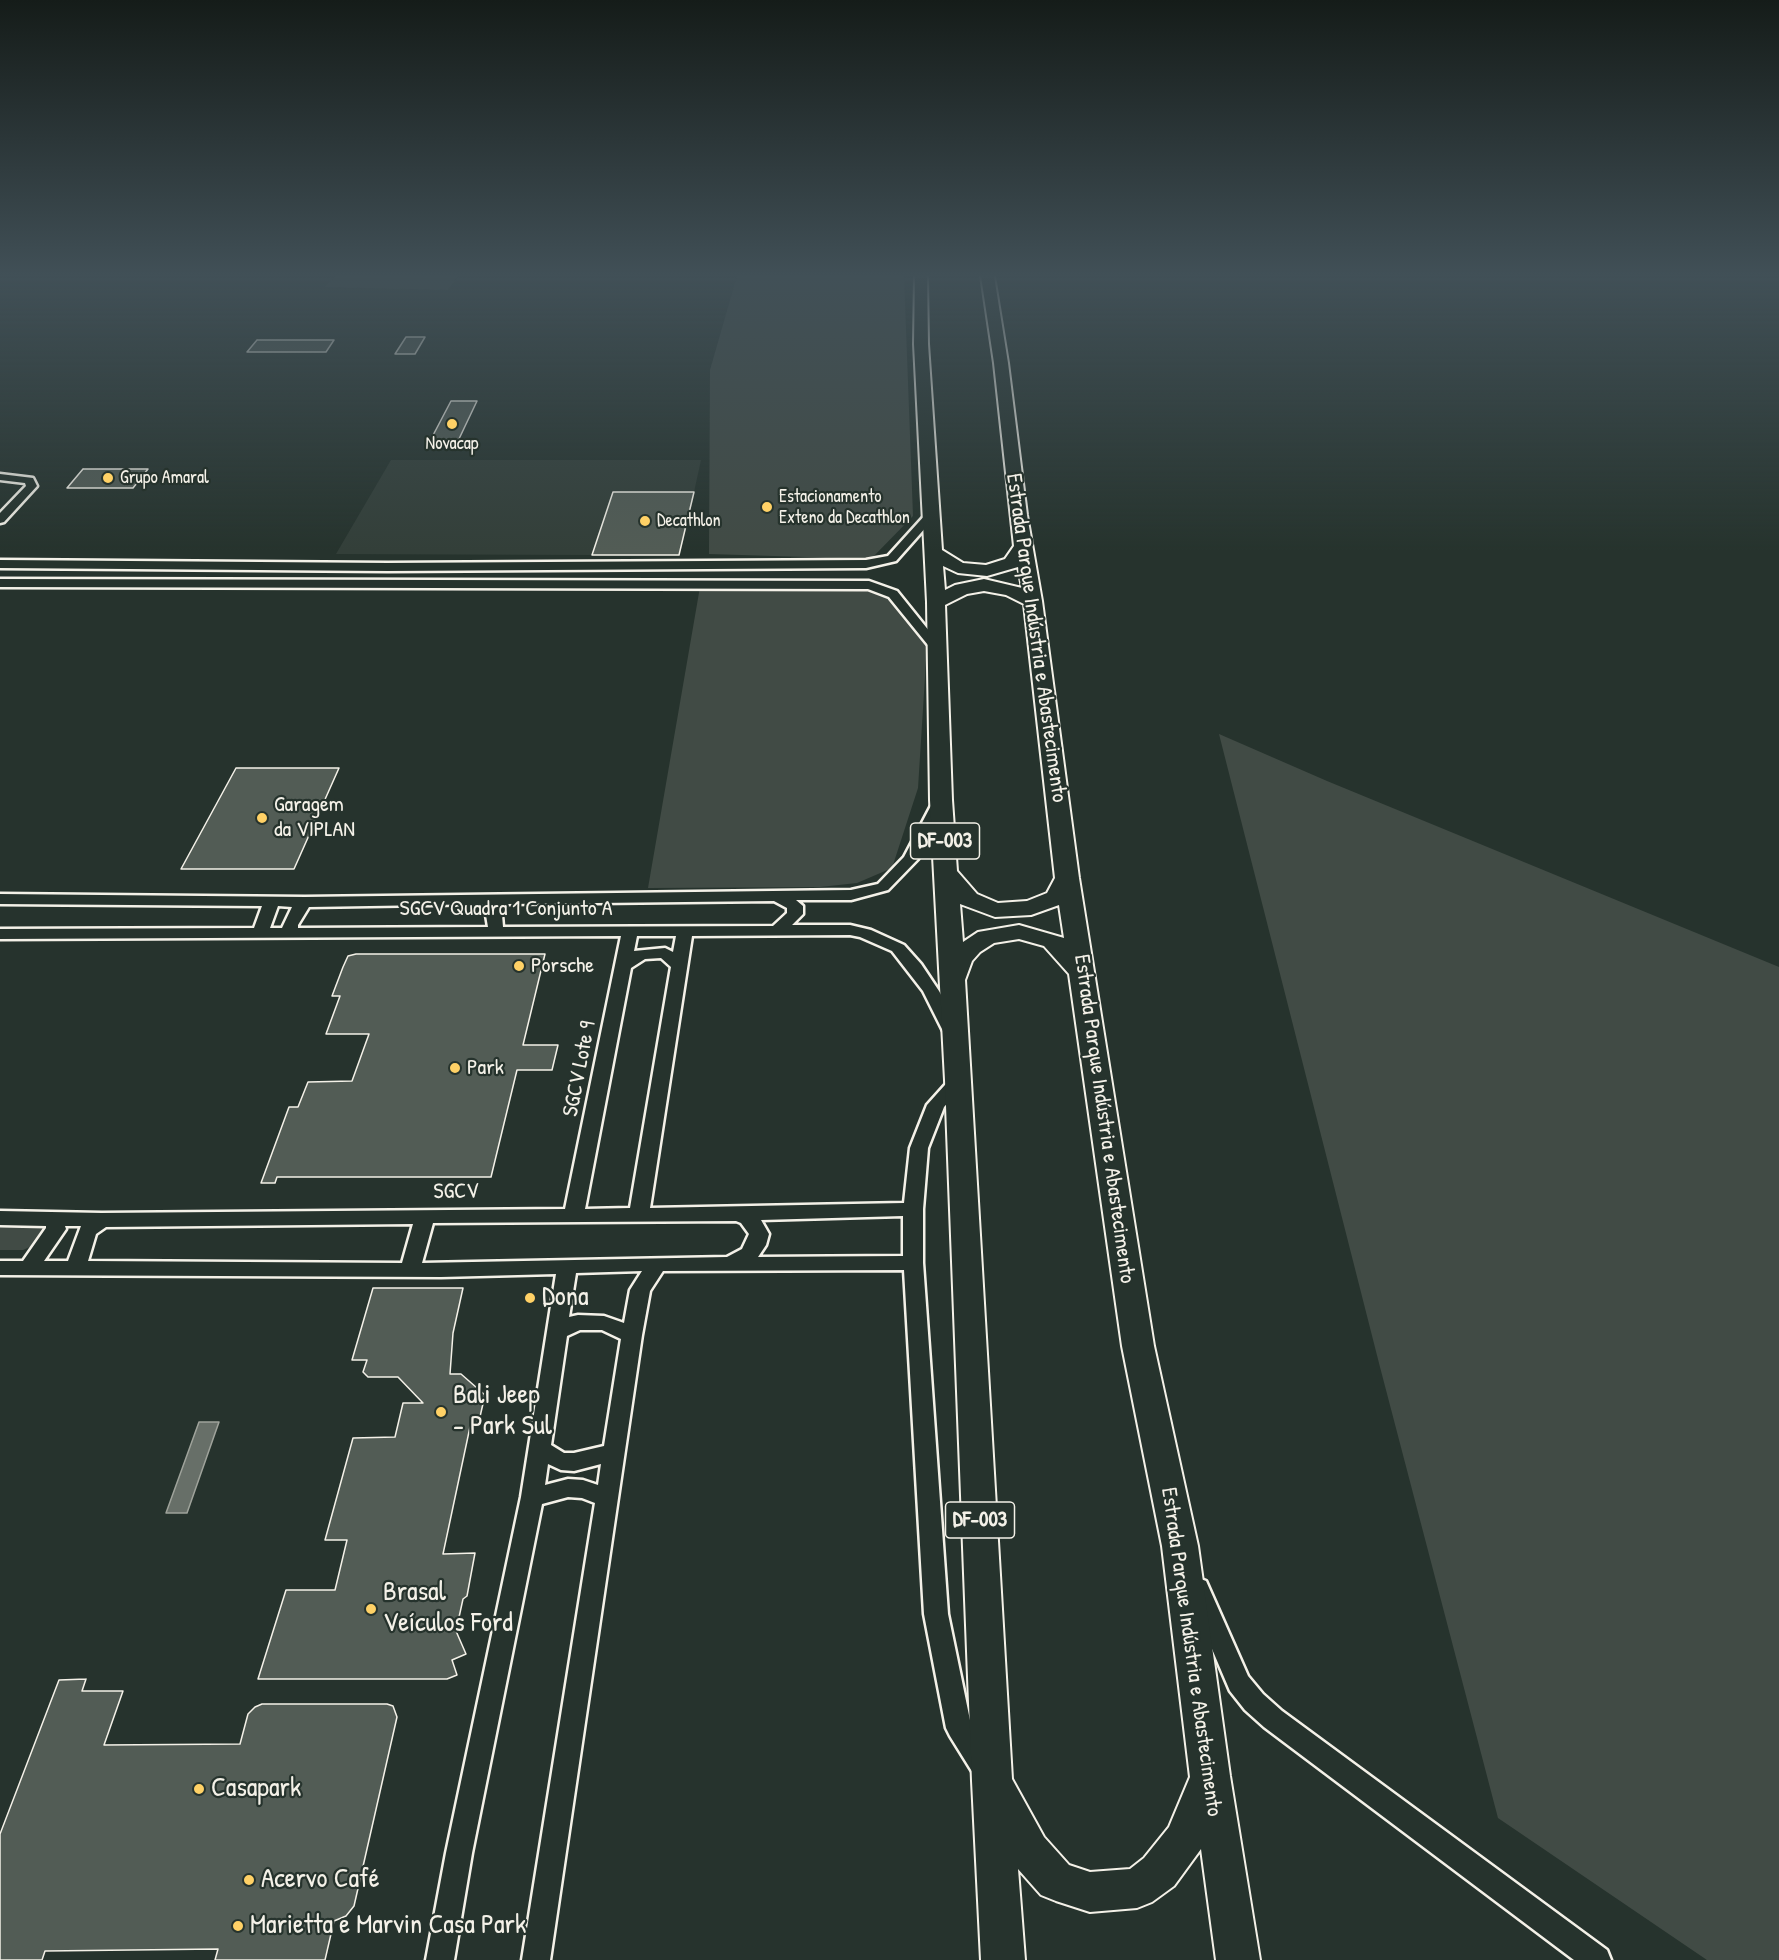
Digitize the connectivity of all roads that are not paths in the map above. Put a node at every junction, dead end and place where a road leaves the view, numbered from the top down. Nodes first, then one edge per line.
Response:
1 (922, 367) edge
2 (1002, 367) edge
3 (0, 477) edge
4 (30, 480) junction
5 (0, 483) edge
6 (931, 516) junction
7 (0, 520) edge
8 (1023, 546) junction
9 (932, 551) junction
10 (0, 564) edge
11 (663, 565) junction
12 (819, 565) junction
13 (165, 566) junction
14 (425, 566) junction
15 (130, 567) junction
16 (387, 567) junction
17 (0, 583) edge
18 (115, 584) junction
19 (147, 584) junction
20 (417, 584) junction
21 (657, 584) junction
22 (378, 585) junction
23 (818, 585) junction
24 (1033, 601) junction
25 (936, 602) junction
26 (936, 647) junction
27 (941, 800) junction
28 (947, 874) junction
29 (1067, 878) junction
30 (776, 896) junction
31 (502, 898) junction
32 (0, 899) edge
33 (272, 902) junction
34 (305, 902) junction
35 (777, 930) junction
36 (496, 931) junction
37 (630, 931) junction
38 (685, 931) junction
39 (258, 933) junction
40 (291, 933) junction
41 (0, 934) edge
42 (625, 965) junction
43 (679, 966) junction
44 (1083, 974) junction
45 (953, 981) junction
46 (957, 1041) junction
47 (959, 1080) junction
48 (913, 1209) junction
49 (574, 1214) junction
50 (639, 1214) junction
51 (737, 1214) junction
52 (425, 1216) junction
53 (0, 1218) edge
54 (54, 1219) junction
55 (102, 1220) junction
56 (913, 1263) junction
57 (657, 1264) junction
58 (729, 1264) junction
59 (567, 1266) junction
60 (77, 1267) junction
61 (0, 1268) edge
62 (29, 1268) junction
63 (410, 1269) junction
64 (558, 1332) junction
65 (632, 1335) junction
66 (540, 1450) junction
67 (614, 1452) junction
68 (532, 1497) junction
69 (607, 1498) junction
70 (1180, 1546) junction
71 (1210, 1776) junction
72 (992, 1781) junction
73 (440, 1960) edge
74 (536, 1960) edge
75 (1003, 1960) edge
76 (1238, 1960) edge
77 (1597, 1960) edge

1 - 6 highway, DF-003
2 - 8 highway, Estrada Parque Indústria e Abastecimento
3 - 4 street
4 - 5 street
4 - 7 street
6 - 9 highway, DF-003
6 - 12 street
8 - 9 highway
8 - 24 highway, Estrada Parque Indústria e Abastecimento
9 - 25 highway, DF-003
10 - 15 street
11 - 12 street
11 - 14 street
11 - 21 street
12 - 23 street
13 - 15 street
13 - 16 street
13 - 19 street
14 - 16 street
14 - 20 street
15 - 18 street
16 - 22 street
17 - 18 street
18 - 19 street
19 - 22 street
20 - 21 street
20 - 22 street
21 - 23 street
23 - 26 street
24 - 25 highway
24 - 29 highway, Estrada Parque Indústria e Abastecimento
25 - 26 highway, DF-003
26 - 27 highway, DF-003
27 - 28 highway, DF-003
27 - 30 street, SGCV Quadra 1 Conjunto A
28 - 29 highway
28 - 45 highway, DF-003
29 - 44 highway, Estrada Parque Indústria e Abastecimento
30 - 31 street, SGCV Quadra 1 Conjunto A
30 - 35 street
31 - 34 street, SGCV Quadra 1 Conjunto A
31 - 36 street
32 - 33 street, SGCV Quadra 1 Conjunto A
33 - 34 street, SGCV Quadra 1 Conjunto A
33 - 39 street
34 - 40 street
35 - 38 street, SGCV Quadra 1 Conjunto A
35 - 46 street, SGCV Quadra 1 Conjunto A
36 - 37 street, SGCV Quadra 1 Conjunto A
36 - 40 street, SGCV Quadra 1 Conjunto A
37 - 38 street, SGCV Quadra 1 Conjunto A
37 - 42 street, SGCV Lote 9
38 - 43 street
39 - 40 street, SGCV Quadra 1 Conjunto A
39 - 41 street, SGCV Quadra 1 Conjunto A
42 - 43 street
42 - 49 street, SGCV Lote 9
43 - 50 street
44 - 45 highway
44 - 70 highway, Estrada Parque Indústria e Abastecimento
45 - 46 highway, DF-003
46 - 47 highway, DF-003
47 - 48 street
47 - 72 highway, DF-003
48 - 51 street, SGCV
48 - 56 street
49 - 50 street, SGCV
49 - 52 street, SGCV
50 - 51 street, SGCV
51 - 58 street
52 - 55 street, SGCV
52 - 63 street
53 - 54 street, SGCV
54 - 55 street, SGCV
54 - 62 street
55 - 60 street
56 - 58 street
56 - 72 street
57 - 58 street
57 - 59 street
57 - 65 street
59 - 63 street
59 - 64 street
60 - 62 street
60 - 63 street
61 - 62 street
64 - 65 street
64 - 66 street
65 - 67 street
66 - 67 street
66 - 68 street
67 - 69 street
68 - 69 street
68 - 73 street
69 - 74 street
70 - 71 highway, Estrada Parque Indústria e Abastecimento
70 - 77 street
71 - 72 highway
71 - 76 highway, Estrada Parque Indústria e Abastecimento
72 - 75 highway, DF-003

